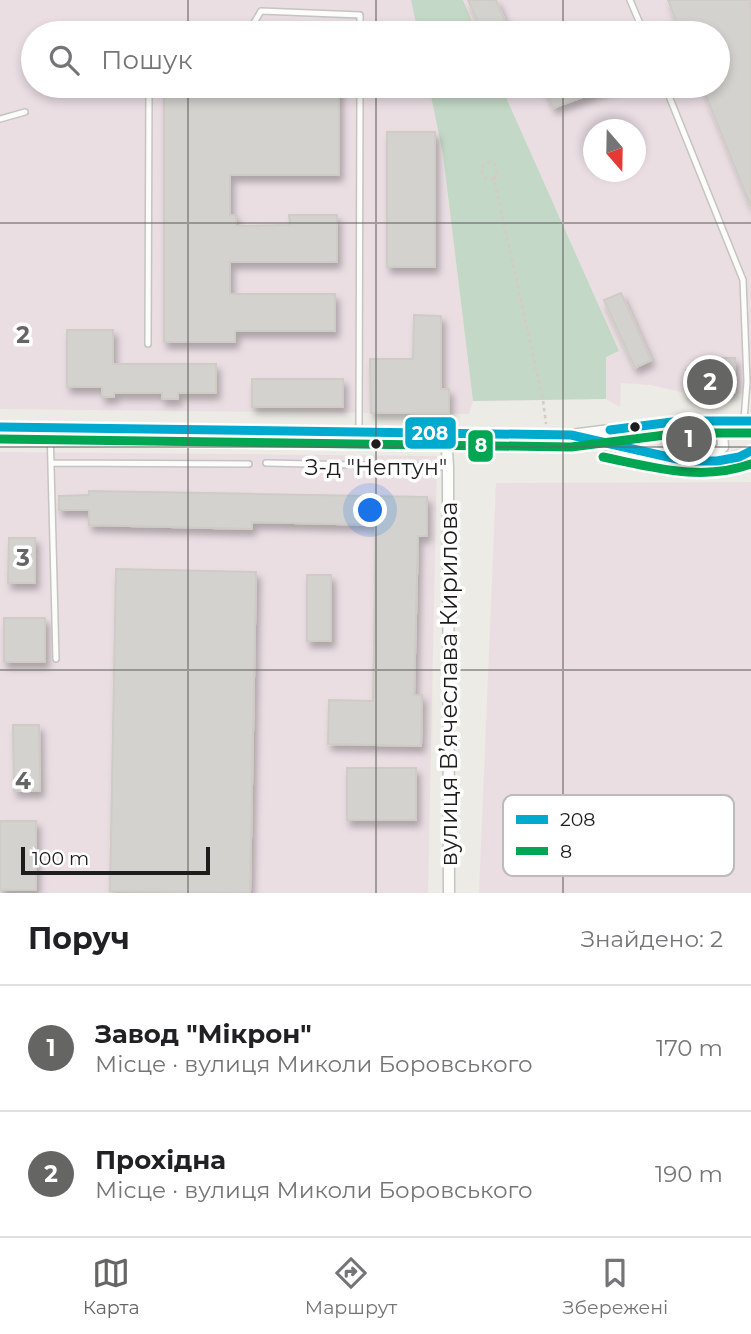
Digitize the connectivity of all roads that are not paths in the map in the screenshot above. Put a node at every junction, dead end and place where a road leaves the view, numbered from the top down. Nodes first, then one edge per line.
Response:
1 (630, 0) edge
2 (255, 21) edge
3 (360, 21) edge
4 (639, 21) edge
5 (149, 98) edge
6 (360, 98) edge
7 (670, 98) edge
8 (25, 111) dead end
9 (0, 119) edge
10 (751, 277) edge
11 (743, 280) junction
12 (148, 344) dead end
13 (680, 421) junction
14 (708, 421) junction
15 (747, 421) edge
16 (0, 426) edge
17 (50, 427) junction
18 (446, 432) junction
19 (359, 433) junction
20 (571, 435) junction
21 (751, 451) edge
22 (686, 461) junction
23 (707, 461) junction
24 (51, 463) junction
25 (266, 463) dead end
26 (249, 464) dead end
27 (448, 467) junction
28 (56, 659) dead end
29 (449, 893) edge

1 - 4 lane
2 - 3 lane
5 - 12 lane
6 - 19 lane
7 - 11 lane
8 - 9 lane
10 - 11 lane
11 - 15 lane
13 - 14 street
13 - 20 street
13 - 22 street
14 - 15 street
14 - 23 street
16 - 17 street
17 - 19 street
17 - 24 lane
18 - 19 street
18 - 20 street
18 - 27 street, вулиця Вʼячеслава Кирилова
20 - 22 street
21 - 23 street
22 - 23 street
24 - 26 lane
24 - 28 lane
25 - 27 lane
27 - 29 street, вулиця Вʼячеслава Кирилова

